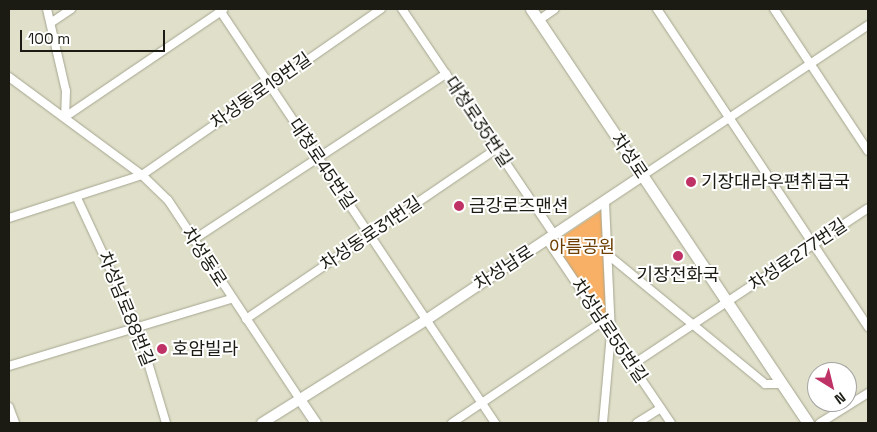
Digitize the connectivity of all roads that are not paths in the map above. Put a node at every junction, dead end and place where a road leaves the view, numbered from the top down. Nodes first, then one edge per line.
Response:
1 (47, 9) edge
2 (71, 9) edge
3 (381, 9) edge
4 (402, 9) edge
5 (531, 9) edge
6 (555, 9) edge
7 (657, 9) edge
8 (774, 9) edge
9 (221, 10) edge
10 (539, 20) junction
11 (52, 22) junction
12 (868, 25) edge
13 (810, 64) junction
14 (446, 74) junction
15 (9, 77) edge
16 (269, 85) junction
17 (65, 117) junction
18 (730, 117) junction
19 (496, 149) junction
20 (868, 151) edge
21 (318, 158) junction
22 (142, 175) junction
23 (642, 176) junction
24 (78, 198) junction
25 (604, 201) junction
26 (868, 208) edge
27 (9, 218) edge
28 (370, 235) junction
29 (550, 237) junction
30 (193, 240) junction
31 (814, 244) junction
32 (607, 254) junction
33 (231, 299) junction
34 (727, 303) junction
35 (246, 319) junction
36 (426, 320) junction
37 (602, 322) junction
38 (694, 325) junction
39 (868, 327) edge
40 (138, 329) junction
41 (611, 334) junction
42 (632, 365) junction
43 (9, 366) edge
44 (782, 384) junction
45 (868, 393) edge
46 (299, 398) junction
47 (482, 404) junction
48 (9, 407) edge
49 (661, 408) junction
50 (15, 423) edge
51 (166, 423) edge
52 (262, 423) edge
53 (316, 423) edge
54 (452, 423) edge
55 (495, 423) edge
56 (603, 423) edge
57 (637, 423) edge
58 (671, 423) edge
59 (808, 423) edge
60 (820, 423) edge

1 - 11 street
2 - 11 street
3 - 16 street, 차성동로19번길
4 - 14 street, 대청로35번길
5 - 10 main road, 차성로
6 - 10 street
7 - 18 street
8 - 13 street
9 - 16 street, 대청로45번길
9 - 17 street
10 - 23 main road, 차성로
11 - 17 street
12 - 13 street, 차성남로
13 - 18 street, 차성남로
13 - 20 street
14 - 19 street, 대청로35번길
14 - 21 street
15 - 17 street, 차성동로
16 - 21 street, 대청로45번길
16 - 22 street, 차성동로19번길
17 - 22 street, 차성동로
18 - 23 street, 차성남로
18 - 31 street
19 - 28 street, 차성동로31번길
19 - 29 street, 대청로35번길
21 - 28 street, 대청로45번길
21 - 30 street
22 - 24 street, 차성동로19번길
22 - 30 street, 차성동로
23 - 25 street, 차성남로
23 - 34 main road, 차성로
24 - 27 street, 차성동로19번길
24 - 40 street, 차성남로88번길
25 - 29 street, 차성남로
25 - 32 street
26 - 31 street, 차성로277번길
28 - 35 street, 차성동로31번길
28 - 36 street, 대청로45번길
29 - 36 street, 차성남로
29 - 37 street, 차성남로55번길
30 - 33 street, 차성동로
31 - 34 street, 차성로277번길
31 - 39 street
32 - 38 street
32 - 41 street
33 - 35 street, 차성동로
33 - 40 street
34 - 38 street
34 - 44 main road, 차성로
35 - 46 street, 차성동로
36 - 46 street, 차성남로
36 - 47 street, 대청로45번길
37 - 41 street, 차성남로55번길
37 - 47 street
38 - 42 street
38 - 44 street
40 - 43 street
40 - 51 street, 차성남로88번길
41 - 42 street, 차성남로55번길
41 - 56 street
42 - 49 street, 차성남로55번길
44 - 59 main road, 차성로
45 - 60 street
46 - 52 street, 차성남로
46 - 53 street, 차성동로
47 - 54 street
47 - 55 street, 대청로45번길
48 - 50 street
49 - 57 street
49 - 58 street, 차성남로55번길

